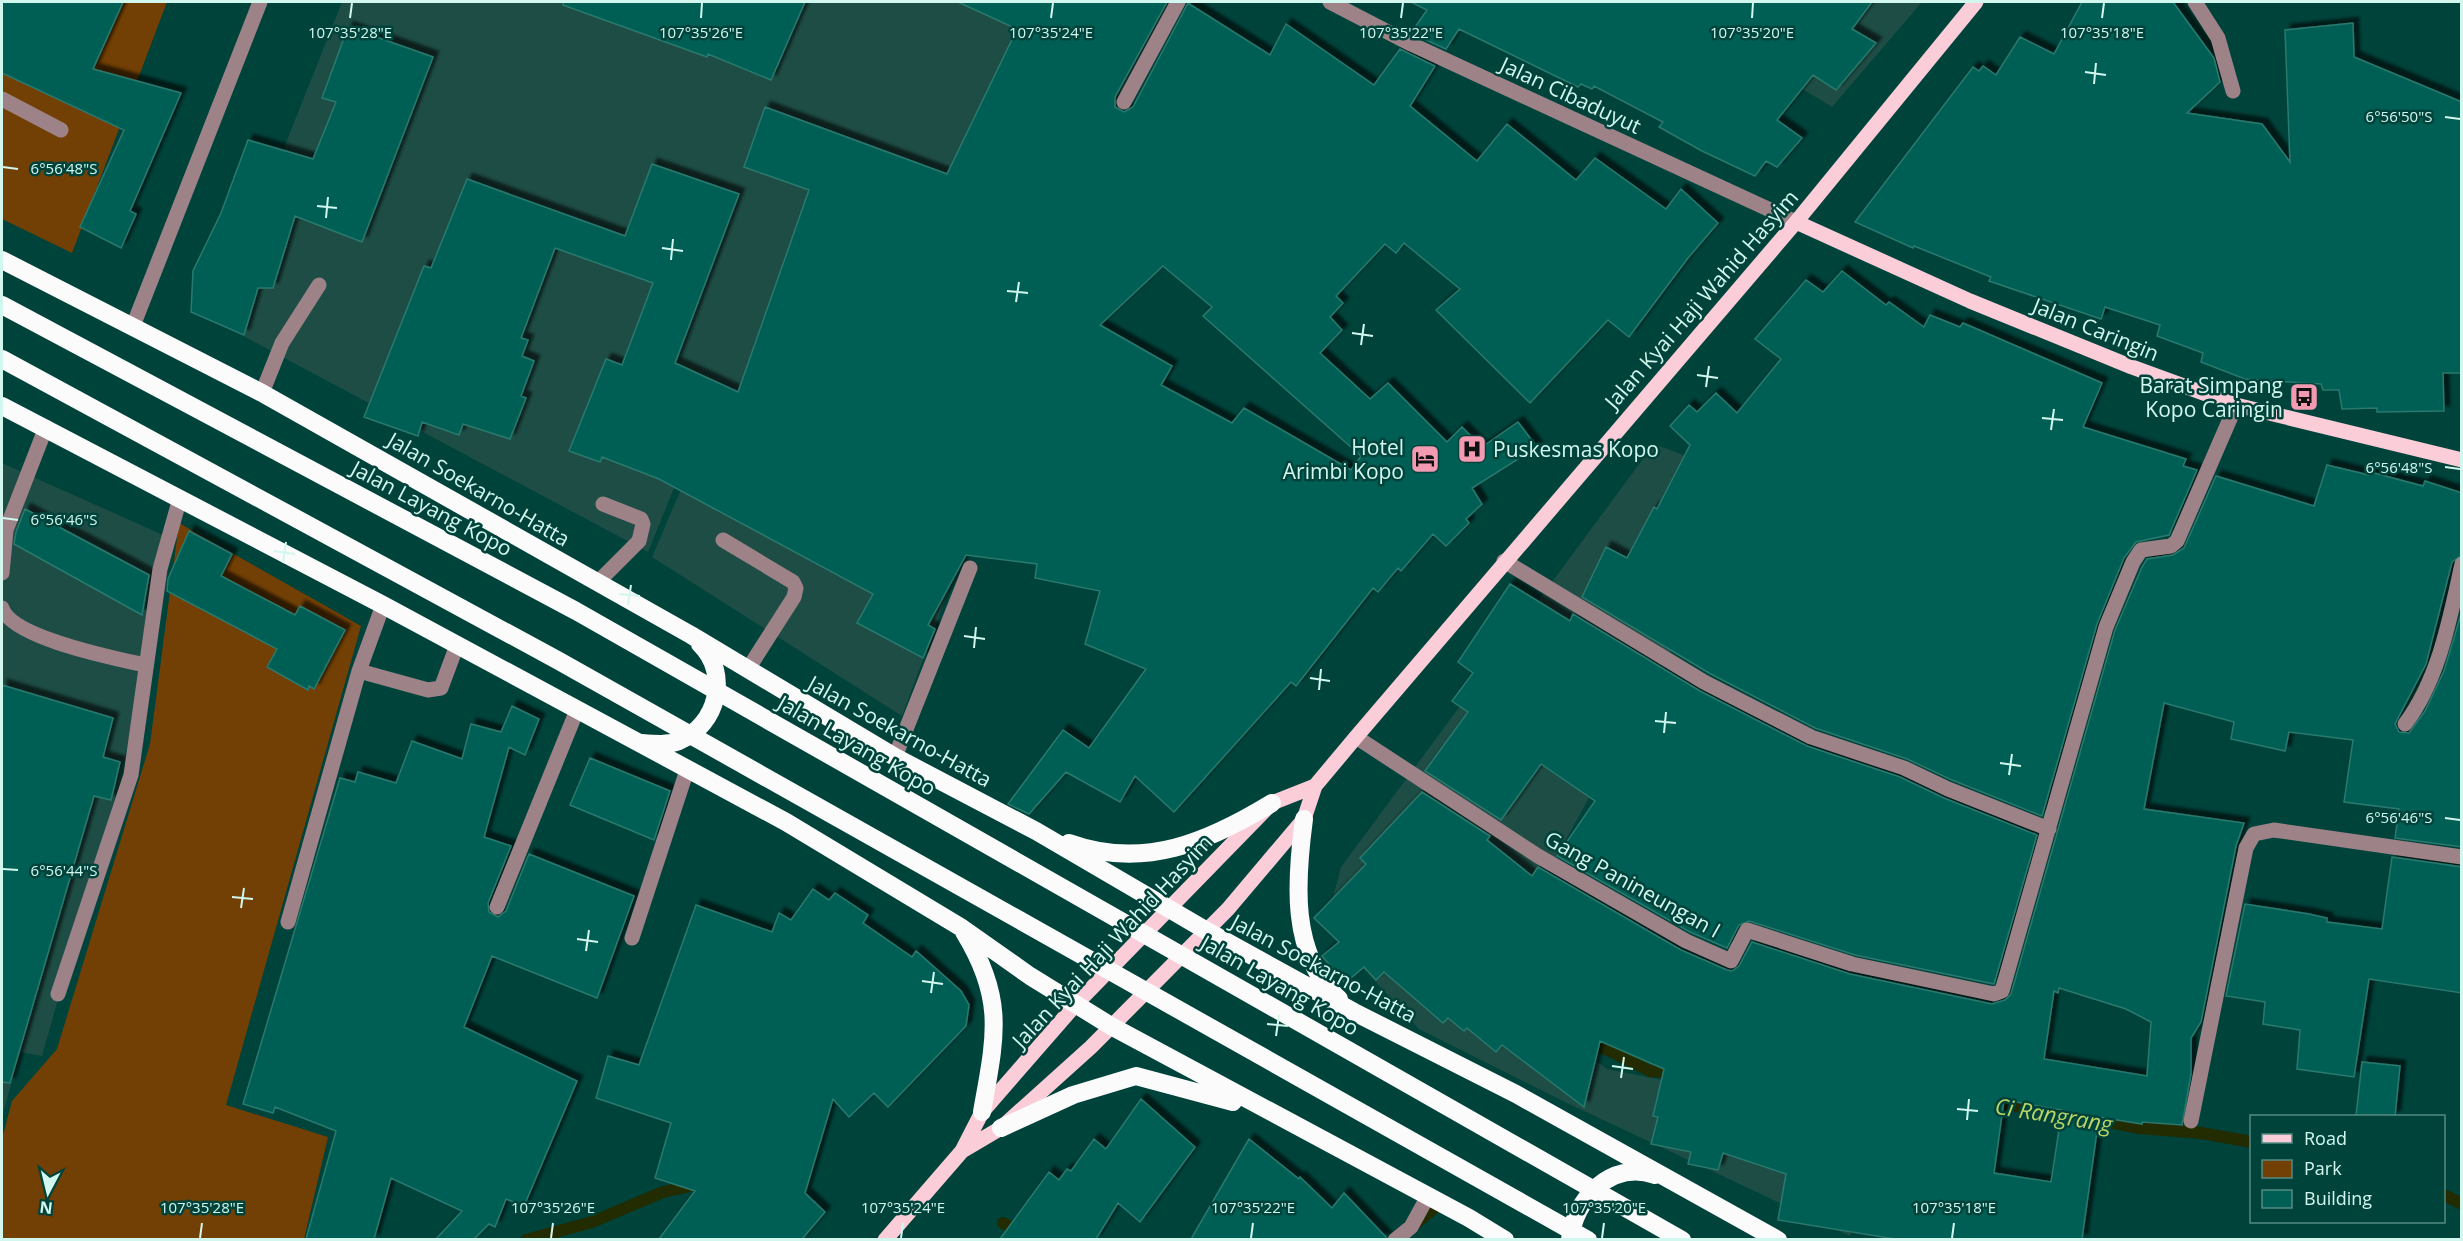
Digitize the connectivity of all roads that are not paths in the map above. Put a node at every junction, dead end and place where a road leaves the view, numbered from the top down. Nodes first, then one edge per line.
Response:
1 (260, 2) edge
2 (1178, 2) edge
3 (1330, 2) edge
4 (1976, 2) edge
5 (2195, 2) edge
6 (2233, 91) dead end
7 (2, 99) edge
8 (1124, 102) dead end
9 (61, 130) dead end
10 (1796, 222) junction
11 (2, 260) edge
12 (320, 285) dead end
13 (2, 305) edge
14 (133, 326) junction
15 (2, 359) edge
16 (262, 393) junction
17 (2236, 405) junction
18 (2, 406) edge
19 (46, 428) junction
20 (2462, 460) edge
21 (180, 498) junction
22 (603, 504) dead end
23 (723, 540) dead end
24 (1504, 561) junction
25 (2462, 564) edge
26 (970, 568) dead end
27 (2, 573) edge
28 (598, 582) junction
29 (383, 605) junction
30 (2, 608) edge
31 (691, 635) junction
32 (458, 645) junction
33 (145, 666) junction
34 (748, 669) junction
35 (359, 671) junction
36 (577, 710) junction
37 (2405, 724) dead end
38 (624, 735) junction
39 (1356, 737) junction
40 (895, 757) junction
41 (687, 770) junction
42 (1316, 786) junction
43 (1272, 803) junction
44 (1304, 819) junction
45 (2049, 829) junction
46 (1036, 831) junction
47 (2462, 857) edge
48 (497, 907) dead end
49 (1169, 909) junction
50 (288, 922) dead end
51 (962, 928) junction
52 (1207, 931) junction
53 (632, 938) dead end
54 (58, 994) dead end
55 (1076, 1004) junction
56 (1354, 1012) junction
57 (1111, 1026) junction
58 (982, 1112) junction
59 (1280, 1119) junction
60 (2191, 1121) dead end
61 (1001, 1128) junction
62 (962, 1151) junction
63 (1668, 1179) junction
64 (1428, 1196) junction
65 (1499, 1238) edge
66 (885, 1239) edge
67 (1395, 1239) edge
68 (1570, 1239) edge
69 (1588, 1239) edge
70 (1682, 1239) edge
71 (1778, 1239) edge

1 - 14 street
2 - 8 street
3 - 10 street, Jalan Cibaduyut
4 - 10 main road, Jalan Kyai Haji Wahid Hasyim
5 - 6 street
7 - 9 street
10 - 17 main road, Jalan Caringin
10 - 24 main road, Jalan Kyai Haji Wahid Hasyim
11 - 14 highway, Jalan Soekarno-Hatta
12 - 16 street
13 - 70 highway, Jalan Layang Kopo, bridge
14 - 16 highway, Jalan Soekarno-Hatta
15 - 69 highway, bridge
16 - 28 highway, Jalan Soekarno-Hatta
17 - 20 main road, Jalan Caringin
17 - 45 street
18 - 19 highway
19 - 21 highway
19 - 27 street
21 - 29 highway
21 - 33 street
22 - 28 street
23 - 34 street
24 - 39 main road, Jalan Kyai Haji Wahid Hasyim
24 - 45 street
25 - 37 street
26 - 40 street
28 - 31 highway, Jalan Soekarno-Hatta
29 - 32 highway
29 - 35 street
30 - 33 street
31 - 34 highway, Jalan Soekarno-Hatta
31 - 38 highway
32 - 35 street
32 - 36 highway
33 - 54 street
34 - 40 highway, Jalan Soekarno-Hatta
35 - 50 street
36 - 38 highway
36 - 48 street
38 - 41 highway
39 - 42 main road, Jalan Kyai Haji Wahid Hasyim
39 - 45 street, Gang Panineungan I
40 - 46 highway, Jalan Soekarno-Hatta
41 - 51 highway
41 - 53 street
42 - 43 main road, Jalan Kyai Haji Wahid Hasyim
42 - 44 main road, Jalan Kyai Haji Wahid Hasyim
43 - 46 highway
43 - 49 main road, Jalan Kyai Haji Wahid Hasyim
44 - 52 main road, Jalan Kyai Haji Wahid Hasyim
44 - 56 highway
46 - 49 highway, Jalan Soekarno-Hatta
47 - 60 street
49 - 52 highway, Jalan Soekarno-Hatta
49 - 55 main road, Jalan Kyai Haji Wahid Hasyim
51 - 55 highway
51 - 58 highway
52 - 56 highway, Jalan Soekarno-Hatta
52 - 57 main road, Jalan Kyai Haji Wahid Hasyim
55 - 57 highway
55 - 58 main road, Jalan Kyai Haji Wahid Hasyim
56 - 63 highway, Jalan Soekarno-Hatta
57 - 59 highway
57 - 61 main road, Jalan Kyai Haji Wahid Hasyim
58 - 62 main road, Jalan Kyai Haji Wahid Hasyim
59 - 61 highway
59 - 64 highway
61 - 62 main road, Jalan Kyai Haji Wahid Hasyim
62 - 66 main road, Jalan Kyai Haji Wahid Hasyim
63 - 68 highway
63 - 71 highway, Jalan Soekarno-Hatta
64 - 65 highway
64 - 67 street

